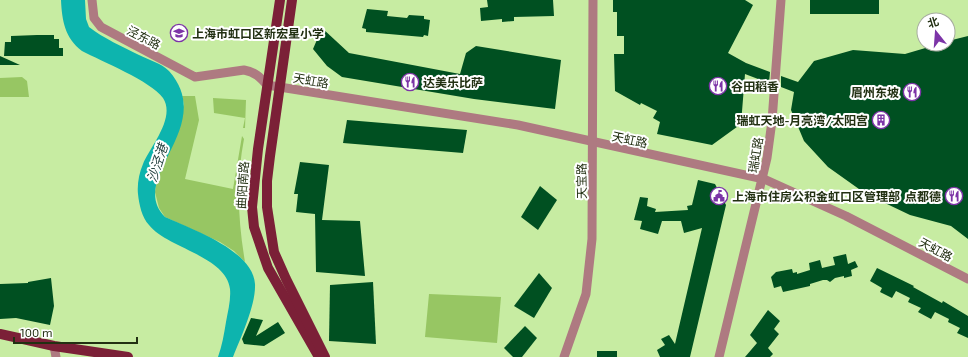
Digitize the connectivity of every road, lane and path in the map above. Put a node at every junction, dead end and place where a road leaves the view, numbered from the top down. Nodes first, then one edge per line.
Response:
1 (92, 0) edge
2 (280, 0) edge
3 (292, 0) edge
4 (593, 0) edge
5 (781, 0) edge
6 (268, 85) junction
7 (280, 87) junction
8 (592, 143) junction
9 (764, 179) junction
10 (968, 279) edge
11 (0, 334) edge
12 (54, 346) junction
13 (56, 357) edge
14 (128, 357) edge
15 (319, 357) edge
16 (325, 357) edge
17 (564, 357) edge
18 (718, 357) edge

1 - 6 street, 泾东路
2 - 6 main road, 曲阳南路
3 - 7 main road, 曲阳南路
4 - 8 street, 天宝路
5 - 9 street, 瑞虹路
6 - 7 street, 天虹路
6 - 15 main road, 曲阳南路
7 - 8 street, 天虹路
7 - 16 main road, 曲阳南路
8 - 9 street, 天虹路
8 - 17 street, 天宝路
9 - 10 street, 天虹路
9 - 18 street, 瑞虹路
11 - 12 main road
12 - 13 street
12 - 14 main road

